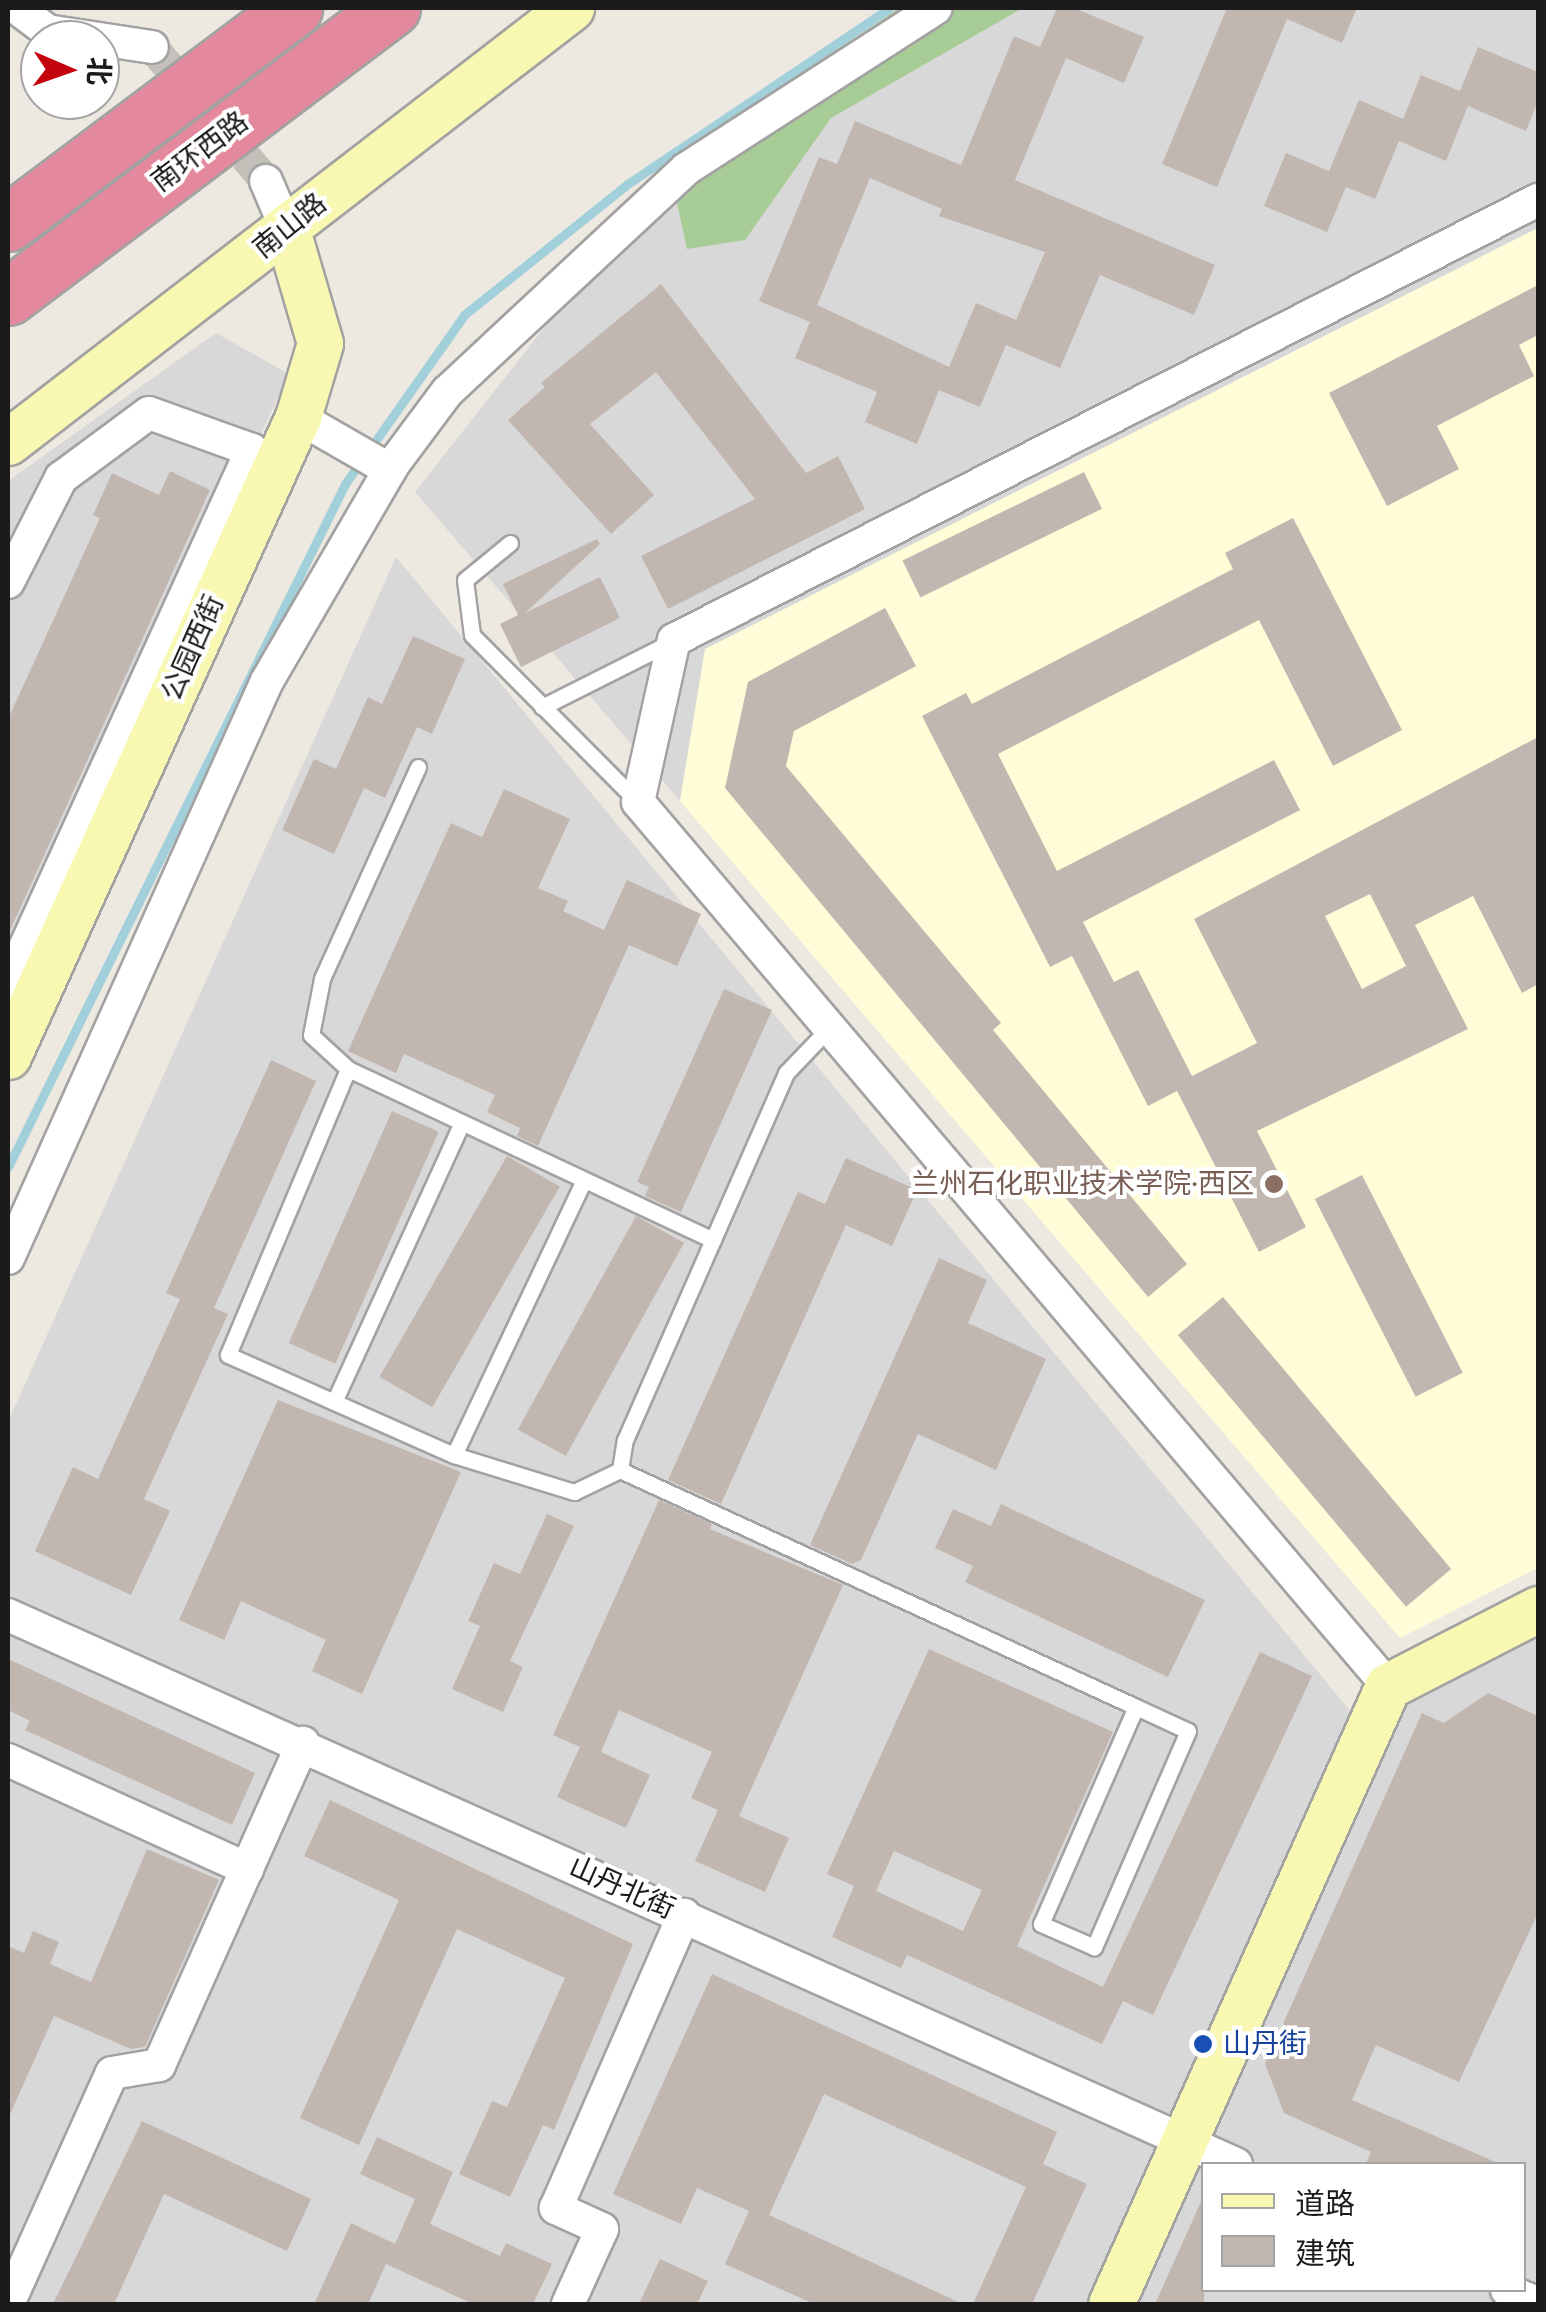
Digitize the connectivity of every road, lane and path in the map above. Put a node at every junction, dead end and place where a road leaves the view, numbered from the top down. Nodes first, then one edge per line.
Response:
1 (17, 8) edge
2 (294, 8) edge
3 (392, 8) edge
4 (571, 8) edge
5 (936, 8) edge
6 (152, 47) tunnel mouth
7 (266, 181) tunnel mouth
8 (1538, 200) edge
9 (8, 223) edge
10 (287, 230) junction
11 (8, 297) edge
12 (312, 425) junction
13 (8, 442) edge
14 (382, 465) junction
15 (510, 543) dead end
16 (8, 582) edge
17 (674, 640) junction
18 (542, 707) junction
19 (418, 766) dead end
20 (638, 802) junction
21 (8, 985) edge
22 (828, 1029) junction
23 (8, 1056) edge
24 (348, 1069) junction
25 (462, 1123) junction
26 (584, 1180) junction
27 (713, 1240) junction
28 (8, 1258) edge
29 (334, 1402) junction
30 (454, 1455) junction
31 (620, 1470) junction
32 (1538, 1608) edge
33 (8, 1615) edge
34 (1388, 1686) junction
35 (1136, 1707) junction
36 (303, 1743) junction
37 (8, 1760) edge
38 (246, 1870) junction
39 (684, 1916) junction
40 (1186, 2141) junction
41 (1232, 2162) edge
42 (1511, 2292) edge
43 (8, 2304) edge
44 (568, 2304) edge
45 (1112, 2304) edge
46 (1538, 2304) edge

1 - 6 street
2 - 9 highway
3 - 11 highway, 南环西路
4 - 10 street, 南山路
5 - 14 street
7 - 10 street
8 - 17 street
10 - 12 street, 公园西街
10 - 13 street, 南山路
12 - 14 street
12 - 23 street, 公园西街
14 - 28 street
15 - 18 lane
16 - 21 street
17 - 18 lane
17 - 20 street
18 - 20 lane
19 - 24 lane
20 - 22 street
22 - 27 lane
22 - 34 street
24 - 25 lane
24 - 29 lane
25 - 26 lane
25 - 29 lane
26 - 27 lane
26 - 30 lane
27 - 31 lane
29 - 30 lane
30 - 31 lane
31 - 35 lane
32 - 34 street
33 - 36 street, 山丹北街
34 - 40 street
35 - 35 lane
36 - 38 street
36 - 39 street, 山丹北街
37 - 38 street
38 - 43 street
39 - 40 street, 山丹北街
39 - 44 street
40 - 41 street, 山丹北街
40 - 45 street
42 - 46 street

